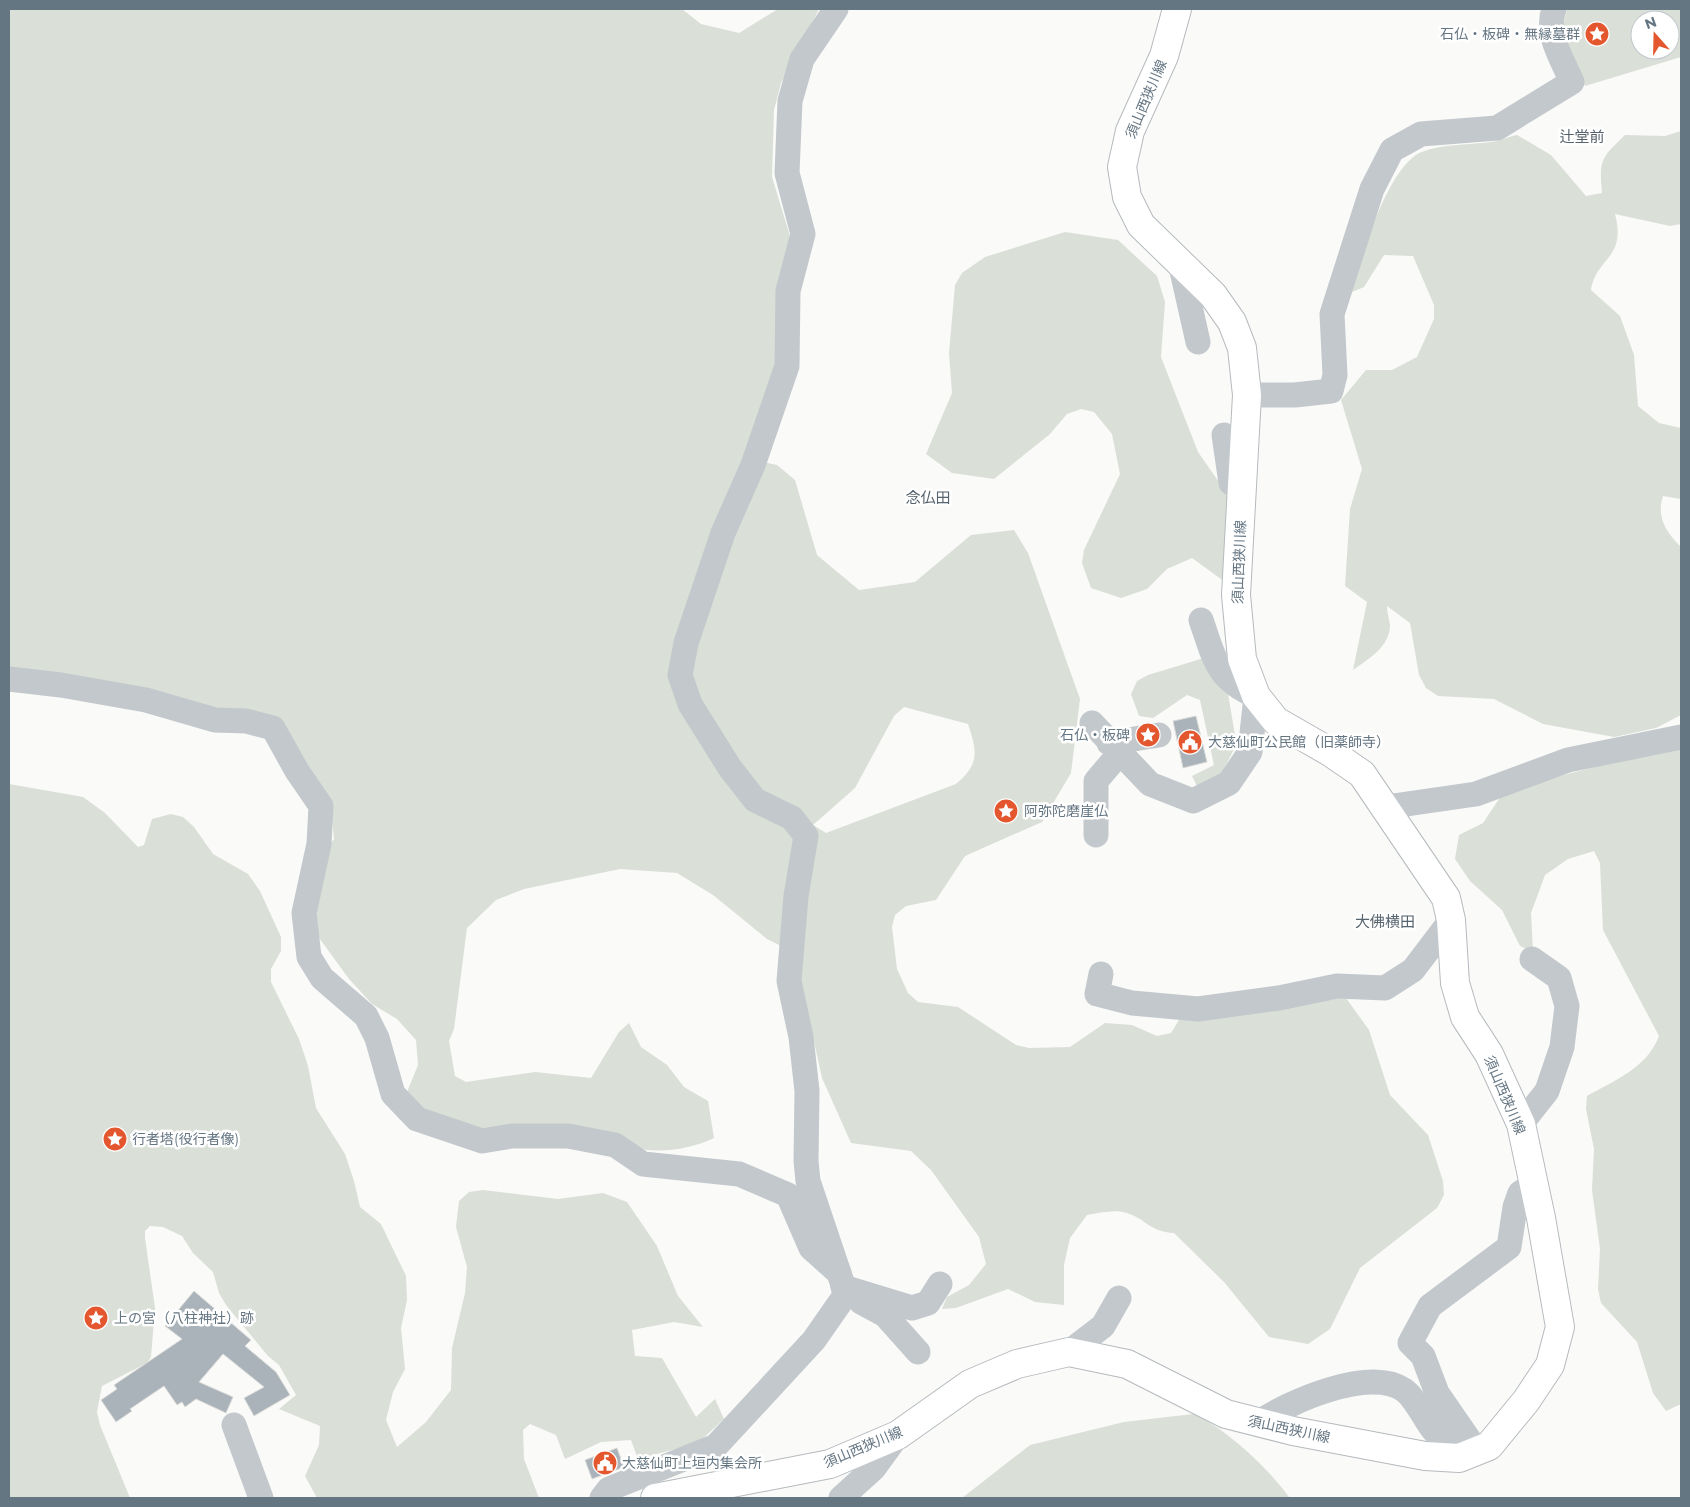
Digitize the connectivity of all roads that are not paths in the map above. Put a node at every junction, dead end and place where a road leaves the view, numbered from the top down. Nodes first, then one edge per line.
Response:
1 (836, 9) edge
2 (1177, 9) edge
3 (1554, 9) edge
4 (1180, 262) junction
5 (1198, 342) dead end
6 (1247, 394) junction
7 (1224, 435) dead end
8 (1242, 490) junction
9 (1201, 620) dead end
10 (9, 679) edge
11 (1256, 696) junction
12 (1092, 724) dead end
13 (1159, 735) dead end
14 (1681, 737) edge
15 (1114, 748) junction
16 (1386, 807) junction
17 (1096, 834) dead end
18 (1451, 920) junction
19 (1532, 960) dead end
20 (1101, 974) dead end
21 (1520, 1124) junction
22 (1534, 1184) junction
23 (940, 1284) dead end
24 (843, 1285) junction
25 (1119, 1298) dead end
26 (918, 1352) dead end
27 (1069, 1352) junction
28 (1258, 1423) junction
29 (234, 1425) dead end
30 (898, 1435) junction
31 (1468, 1454) junction
32 (261, 1498) edge
33 (602, 1498) edge
34 (655, 1498) edge
35 (841, 1498) edge

1 - 24 street
2 - 4 main road, 須山西狭川線
3 - 6 street
4 - 5 street
4 - 6 main road, 須山西狭川線
6 - 8 main road, 須山西狭川線
7 - 8 street
8 - 11 main road, 須山西狭川線
9 - 11 street
10 - 24 street
11 - 15 street
11 - 16 main road, 須山西狭川線
12 - 15 street
13 - 15 street
14 - 16 street
15 - 17 street
16 - 18 main road, 須山西狭川線
18 - 20 street
18 - 21 main road, 須山西狭川線
19 - 21 street
21 - 22 main road, 須山西狭川線
22 - 31 main road, 須山西狭川線
22 - 31 street
23 - 24 street
24 - 26 street
24 - 33 street
25 - 27 street
27 - 28 main road, 須山西狭川線
27 - 30 main road, 須山西狭川線
28 - 31 main road, 須山西狭川線
28 - 31 street
29 - 32 street
30 - 34 main road, 須山西狭川線
30 - 35 street

